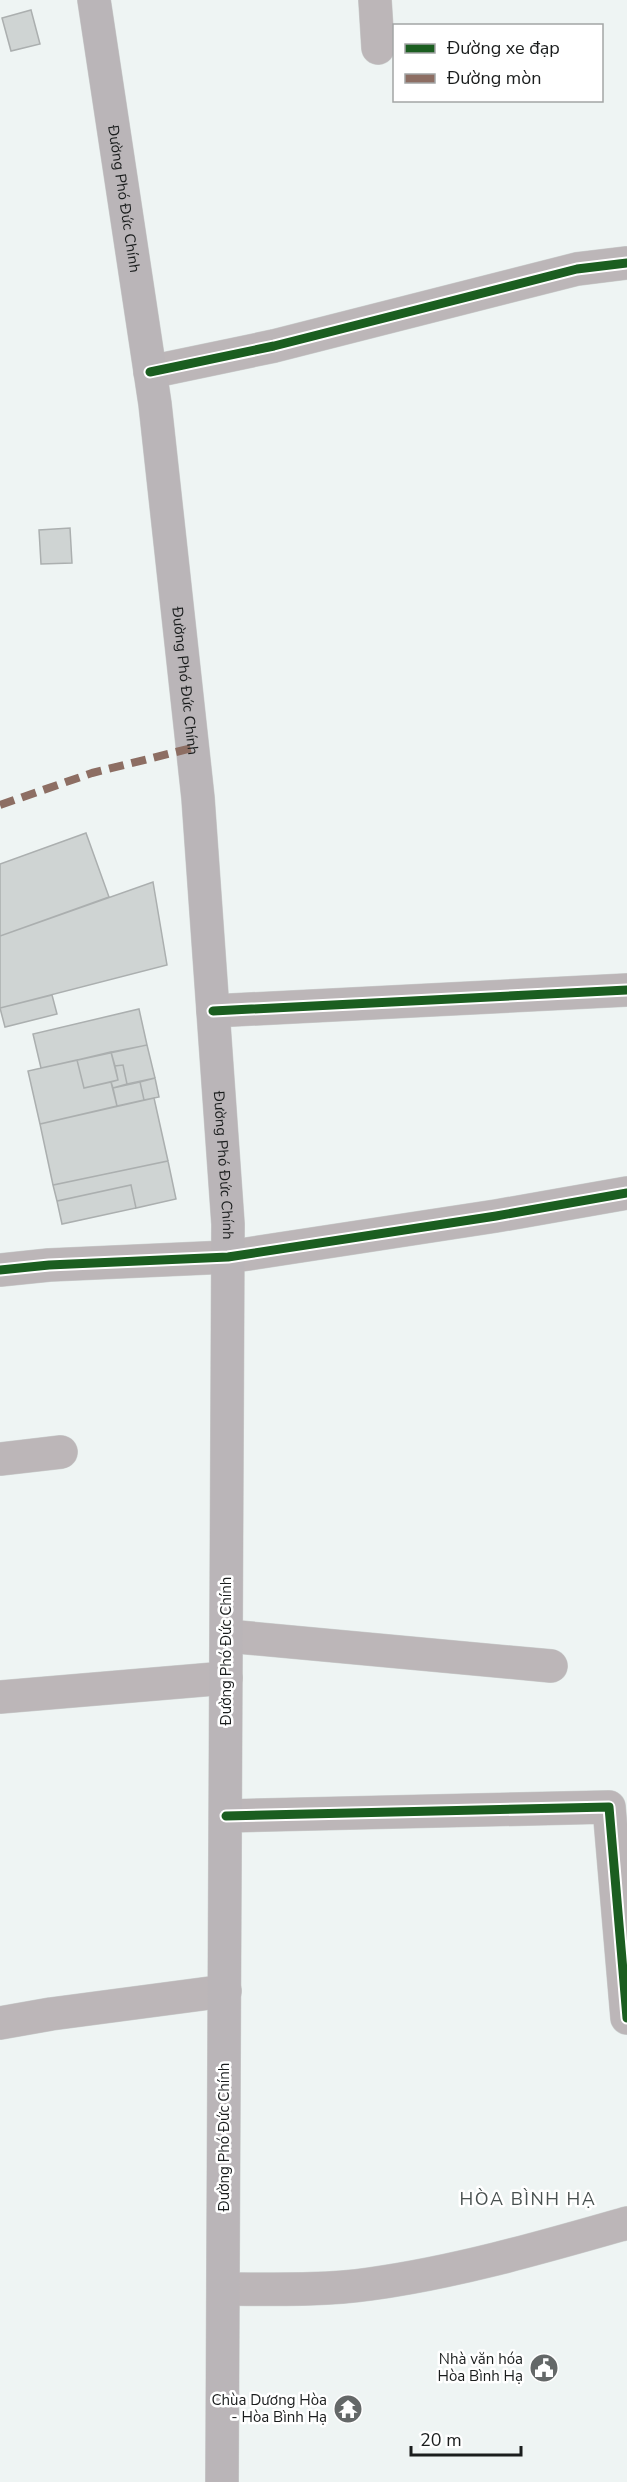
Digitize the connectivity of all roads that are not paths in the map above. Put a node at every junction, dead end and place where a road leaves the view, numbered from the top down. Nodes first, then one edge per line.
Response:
1 (94, 0) edge
2 (375, 0) edge
3 (378, 48) dead end
4 (627, 263) edge
5 (150, 372) junction
6 (627, 990) edge
7 (213, 1011) junction
8 (627, 1193) edge
9 (228, 1257) junction
10 (0, 1270) edge
11 (61, 1452) dead end
12 (0, 1460) edge
13 (227, 1636) junction
14 (551, 1666) dead end
15 (226, 1678) junction
16 (0, 1697) edge
17 (226, 1816) junction
18 (225, 1991) junction
19 (627, 2018) edge
20 (0, 2023) edge
21 (627, 2223) edge
22 (224, 2289) junction
23 (222, 2482) edge

1 - 5 main road, Đường Phó Đức Chính
2 - 3 street
4 - 5 street
5 - 7 main road, Đường Phó Đức Chính
6 - 7 street
7 - 9 main road, Đường Phó Đức Chính
8 - 9 street
9 - 10 street
9 - 13 main road, Đường Phó Đức Chính
11 - 12 street
13 - 14 street
13 - 15 main road, Đường Phó Đức Chính
15 - 16 street
15 - 17 main road, Đường Phó Đức Chính
17 - 18 main road, Đường Phó Đức Chính
17 - 19 street
18 - 20 street
18 - 22 main road, Đường Phó Đức Chính
21 - 22 street
22 - 23 main road, Đường Phó Đức Chính

